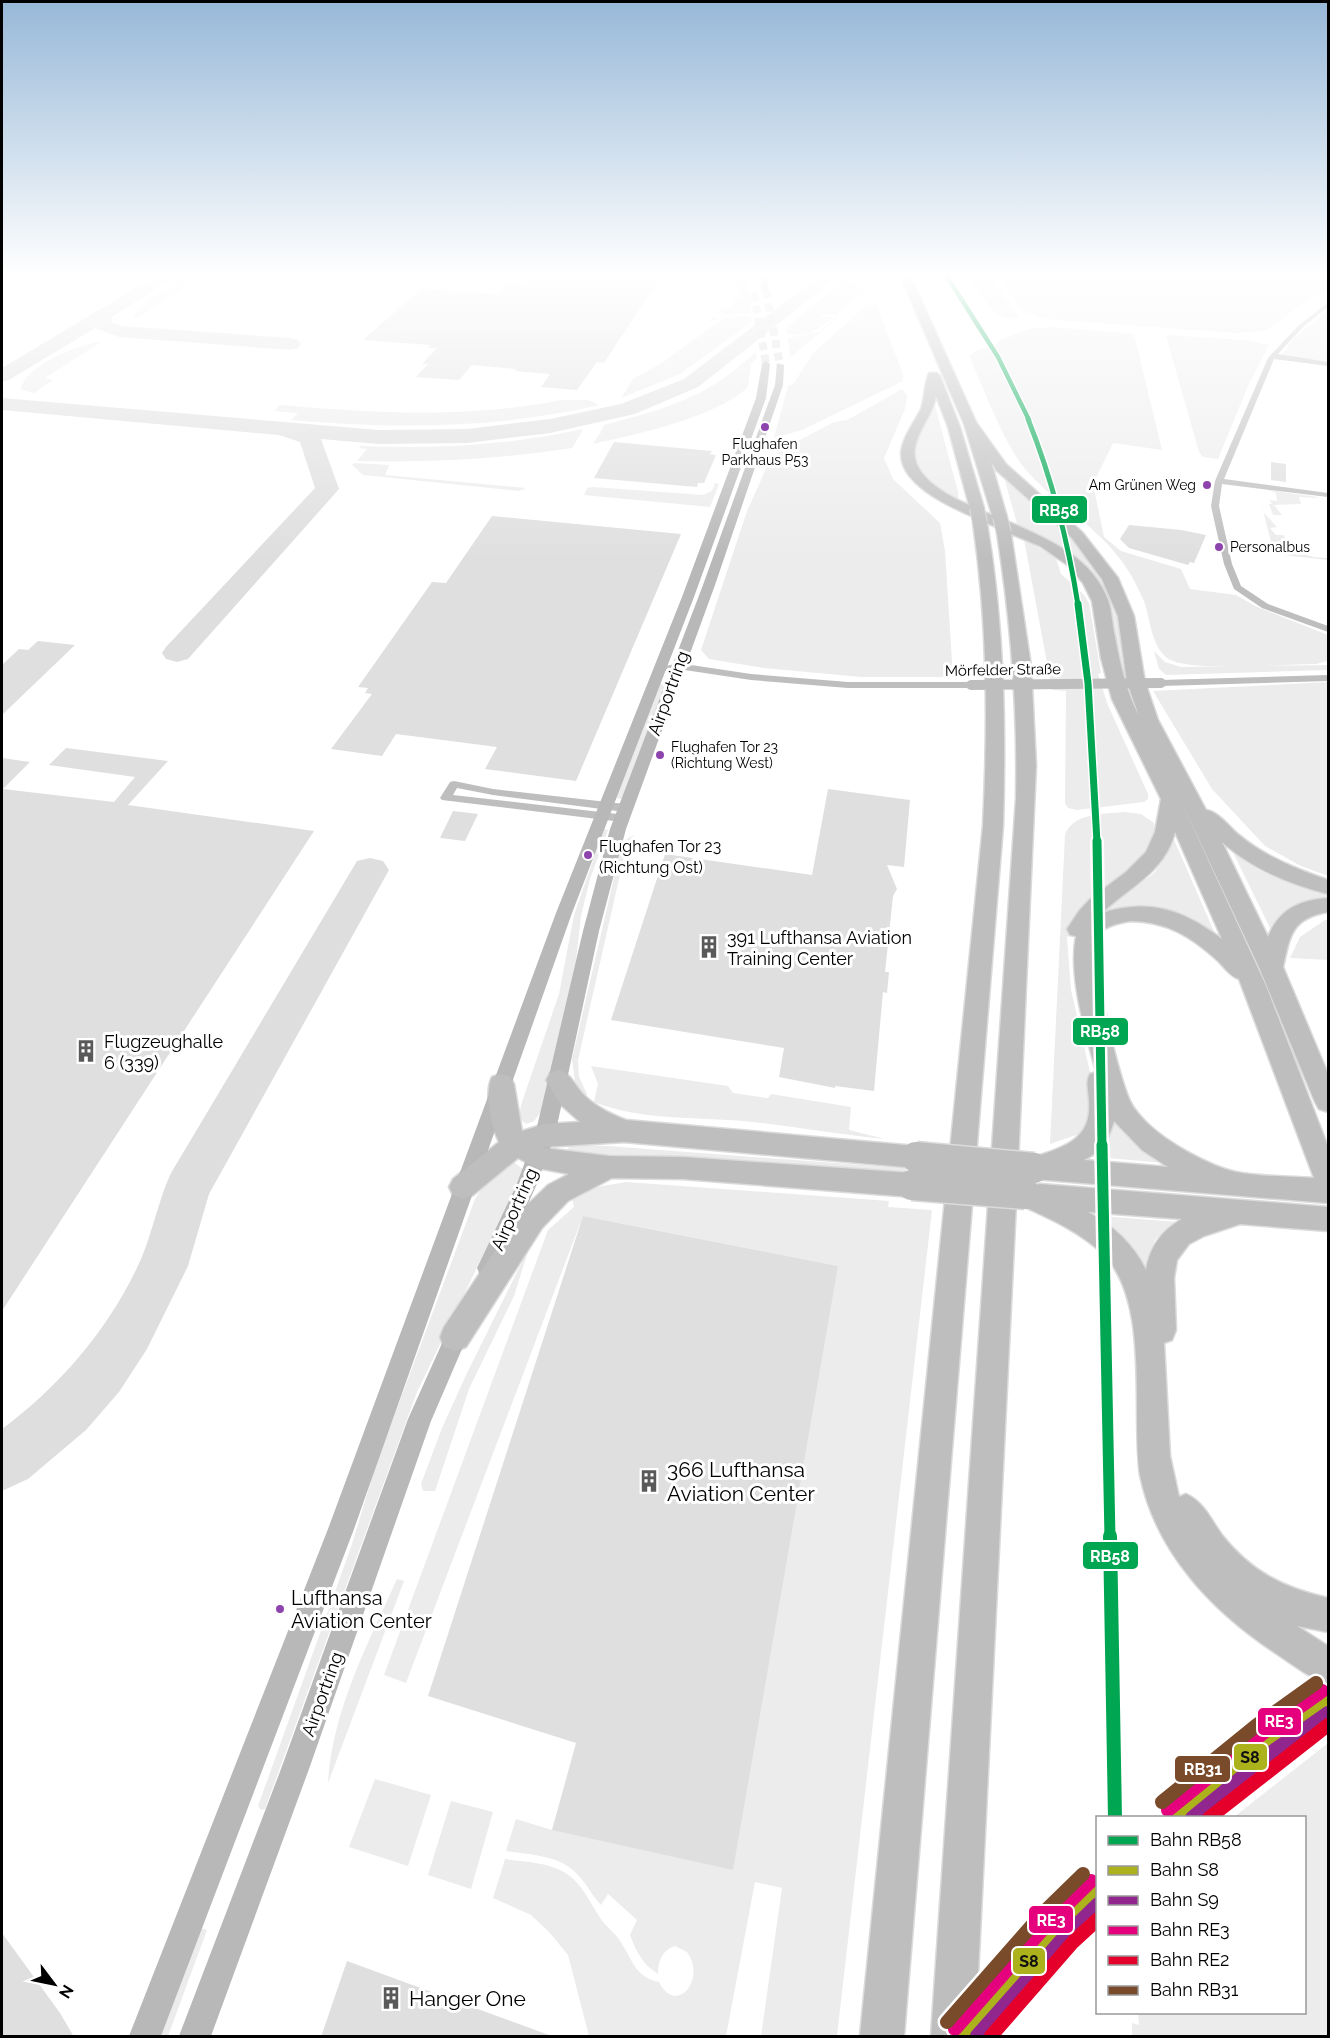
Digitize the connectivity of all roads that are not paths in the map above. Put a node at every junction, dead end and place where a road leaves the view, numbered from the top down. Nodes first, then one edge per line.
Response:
1 (765, 370) tunnel mouth
2 (780, 370) tunnel mouth
3 (931, 370) edge
4 (931, 370) edge
5 (947, 370) edge
6 (1267, 370) edge
7 (972, 425) junction
8 (1219, 481) junction
9 (1329, 495) edge
10 (978, 514) edge
11 (978, 514) edge
12 (978, 514) edge
13 (978, 514) edge
14 (1329, 629) edge
15 (659, 669) junction
16 (676, 670) junction
17 (1329, 678) edge
18 (1152, 745) junction
19 (1179, 797) junction
20 (605, 811) junction
21 (576, 813) junction
22 (623, 813) junction
23 (596, 834) junction
24 (1329, 887) edge
25 (1329, 905) edge
26 (1271, 967) junction
27 (1254, 986) junction
28 (559, 1080) junction
29 (501, 1084) junction
30 (1329, 1102) edge
31 (624, 1131) junction
32 (533, 1145) junction
33 (609, 1167) junction
34 (1329, 1180) edge
35 (1066, 1185) junction
36 (463, 1188) junction
37 (1329, 1191) edge
38 (1239, 1197) junction
39 (1329, 1219) edge
40 (455, 1337) junction
41 (1329, 1615) edge
42 (1329, 1666) edge
43 (145, 2037) edge
44 (195, 2037) edge
45 (882, 2037) edge
46 (953, 2037) edge

1 - 15 street, Airportring
2 - 16 street, Airportring
3 - 11 highway
4 - 12 highway
5 - 7 highway
6 - 8 street
7 - 18 highway
7 - 46 highway, bridge
8 - 9 street
8 - 14 street
10 - 45 highway
13 - 18 highway
15 - 16 street, Mörfelder Straße
15 - 20 street, Airportring
16 - 17 street, Mörfelder Straße, bridge
16 - 22 street, Airportring
18 - 19 highway
19 - 24 highway
19 - 26 highway
19 - 27 highway
19 - 35 highway
20 - 21 street
20 - 21 street
20 - 22 street
20 - 23 street, Airportring
21 - 23 street
22 - 28 street, Airportring
23 - 29 street, Airportring
25 - 26 highway
26 - 30 highway
27 - 34 highway
27 - 38 highway
28 - 31 highway
28 - 32 street, Airportring
29 - 32 highway
29 - 36 street, Airportring
31 - 32 highway
31 - 35 highway, bridge
32 - 33 highway
32 - 36 highway
32 - 40 street, Airportring
33 - 35 highway, bridge
33 - 40 highway
35 - 38 highway
35 - 42 highway
36 - 43 street, Airportring
37 - 38 highway
38 - 39 highway
38 - 41 highway
40 - 44 street, Airportring

